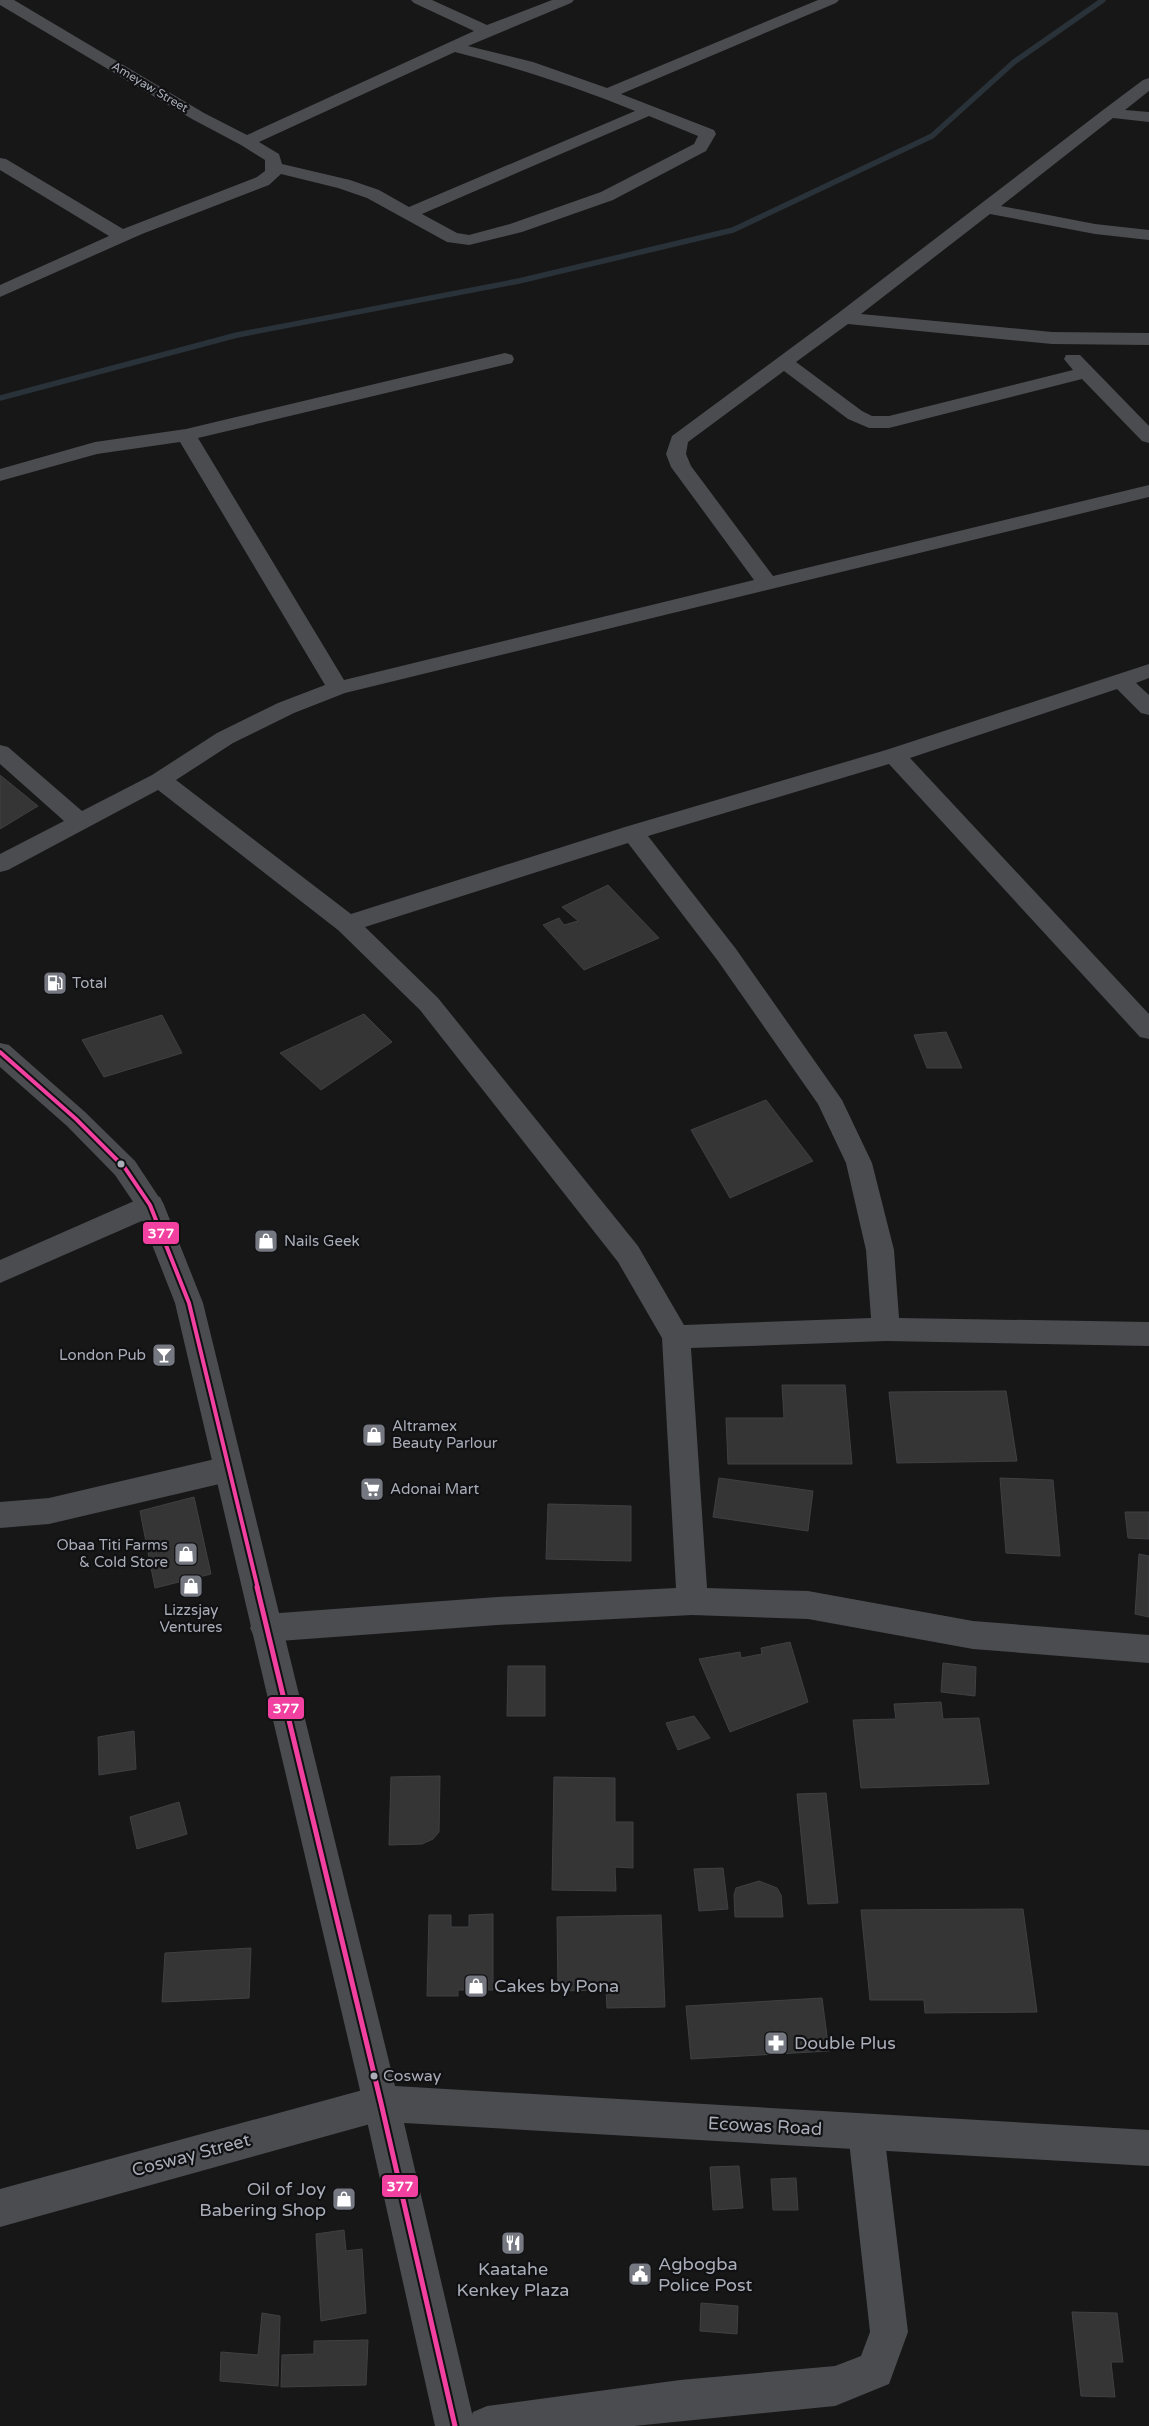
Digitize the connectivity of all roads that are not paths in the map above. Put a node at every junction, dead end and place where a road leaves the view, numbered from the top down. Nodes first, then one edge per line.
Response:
1 (419, 0) edge
2 (566, 0) edge
3 (831, 0) edge
4 (13, 2) edge
5 (487, 32) junction
6 (455, 46) junction
7 (1149, 83) edge
8 (610, 93) junction
9 (648, 111) junction
10 (1109, 113) junction
11 (1149, 117) edge
12 (247, 141) junction
13 (274, 167) junction
14 (3, 168) edge
15 (332, 181) junction
16 (244, 188) junction
17 (985, 208) junction
18 (410, 213) junction
19 (1149, 234) edge
20 (122, 236) junction
21 (0, 292) edge
22 (844, 318) junction
23 (1052, 338) junction
24 (1149, 339) edge
25 (505, 359) dead end
26 (783, 361) junction
27 (1086, 373) junction
28 (186, 435) junction
29 (1149, 437) edge
30 (0, 475) edge
31 (1149, 491) edge
32 (767, 583) junction
33 (1149, 671) edge
34 (1121, 680) junction
35 (338, 688) junction
36 (1149, 708) edge
37 (0, 752) edge
38 (894, 755) junction
39 (160, 780) junction
40 (79, 821) junction
41 (633, 833) junction
42 (0, 864) edge
43 (347, 924) junction
44 (1149, 1030) edge
45 (0, 1052) edge
46 (150, 1205) junction
47 (0, 1272) edge
48 (886, 1330) junction
49 (1149, 1334) edge
50 (676, 1337) junction
51 (228, 1469) junction
52 (0, 1515) edge
53 (692, 1601) junction
54 (266, 1628) junction
55 (1149, 1650) edge
56 (382, 2103) junction
57 (866, 2132) junction
58 (1149, 2148) edge
59 (0, 2208) edge
60 (455, 2426) edge
61 (487, 2426) edge

1 - 5 street
2 - 5 street
3 - 8 street
4 - 12 street, Ameyaw Street
5 - 6 street
6 - 8 street
6 - 12 street
7 - 10 street
8 - 9 street
9 - 18 street
9 - 18 street
10 - 11 street
10 - 17 street
12 - 13 street, Ameyaw Street
13 - 15 street
13 - 16 street
14 - 20 street
15 - 16 street
15 - 18 street
16 - 20 street
17 - 19 street
17 - 22 street
20 - 21 street
22 - 23 street
22 - 26 street
23 - 24 street
23 - 27 street
25 - 28 street
26 - 27 street
26 - 32 street
27 - 29 street
28 - 30 street
28 - 35 street
31 - 32 street
32 - 35 street
33 - 34 street
34 - 36 street
34 - 38 street
35 - 39 street
37 - 40 street
38 - 41 street
38 - 44 street
39 - 40 street
39 - 43 street
40 - 42 street
41 - 43 street
41 - 48 street
43 - 50 street
45 - 46 street
46 - 47 street
46 - 51 street
48 - 49 street
48 - 50 street
50 - 53 street
51 - 52 street
51 - 54 street
53 - 54 street
53 - 55 street
54 - 56 street
56 - 57 street, Ecowas Road
56 - 59 street, Cosway Street
56 - 60 street
57 - 58 street, Ecowas Road
57 - 61 street

